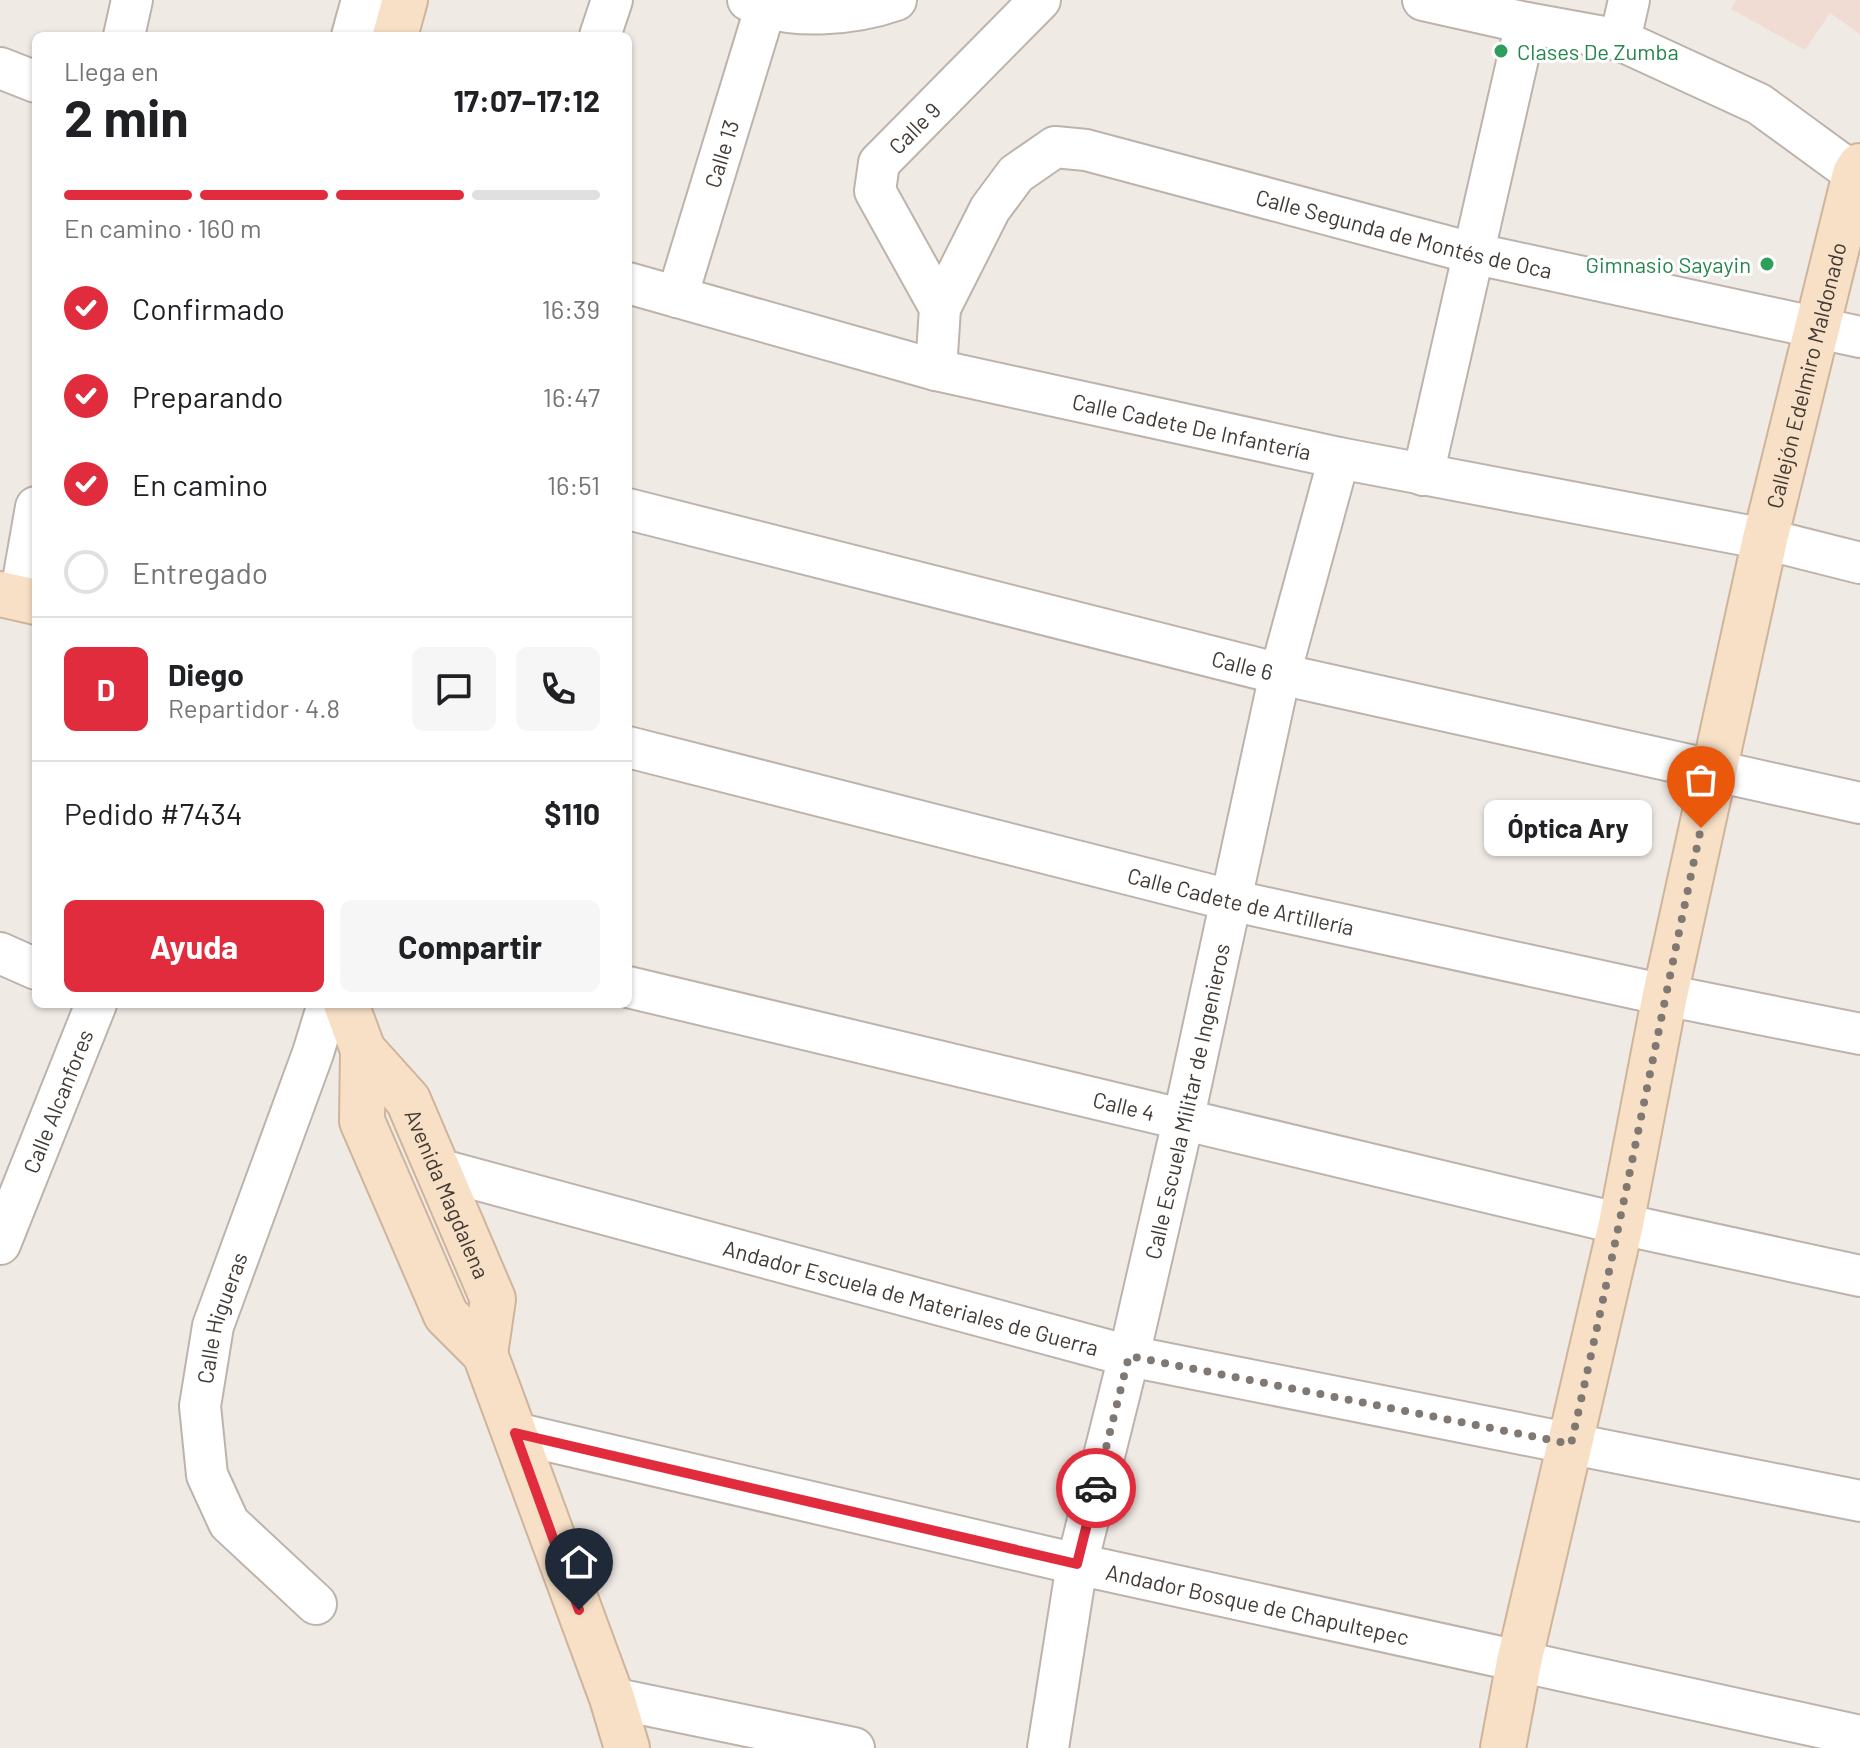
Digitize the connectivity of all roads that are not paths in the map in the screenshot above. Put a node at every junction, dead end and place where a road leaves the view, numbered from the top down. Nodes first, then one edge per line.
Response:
1 (132, 0) edge
2 (362, 0) edge
3 (405, 0) edge
4 (612, 0) edge
5 (896, 0) edge
6 (1040, 0) edge
7 (1423, 0) edge
8 (1629, 0) edge
9 (756, 5) edge
10 (1526, 23) junction
11 (125, 32) edge
12 (353, 32) edge
13 (396, 32) edge
14 (601, 32) edge
15 (1620, 40) junction
16 (0, 68) edge
17 (32, 80) edge
18 (1858, 170) edge
19 (1472, 253) junction
20 (632, 284) edge
21 (677, 297) junction
22 (940, 308) junction
23 (1817, 328) junction
24 (1860, 337) edge
25 (936, 370) junction
26 (1339, 458) junction
27 (1423, 475) junction
28 (632, 510) edge
29 (32, 528) edge
30 (1765, 539) junction
31 (1860, 563) edge
32 (19, 598) edge
33 (1280, 674) junction
34 (632, 748) edge
35 (1714, 772) junction
36 (1860, 803) edge
37 (1230, 900) junction
38 (0, 953) edge
39 (32, 967) edge
40 (632, 988) edge
41 (1665, 995) junction
42 (94, 1008) edge
43 (327, 1008) edge
44 (347, 1008) edge
45 (1860, 1034) edge
46 (363, 1050) junction
47 (1183, 1121) junction
48 (438, 1169) junction
49 (1621, 1224) junction
50 (0, 1244) edge
51 (1860, 1276) edge
52 (485, 1354) junction
53 (1129, 1356) junction
54 (515, 1433) junction
55 (1571, 1444) junction
56 (1860, 1501) edge
57 (1077, 1564) junction
58 (316, 1604) dead end
59 (1519, 1662) junction
60 (612, 1698) junction
61 (1860, 1736) edge
62 (627, 1748) edge
63 (854, 1748) edge
64 (1048, 1748) edge
65 (1503, 1748) edge

1 - 11 street
2 - 12 street
3 - 13 street
4 - 14 street
5 - 9 street
6 - 22 street, Calle 9
7 - 10 street
8 - 15 street
9 - 21 street, Calle 13
10 - 15 street
10 - 19 street
15 - 18 street
16 - 17 street
18 - 23 street, Callejón Edelmiro Maldonado
19 - 22 street, Calle Segunda de Montés de Oca
19 - 23 street, Calle Segunda de Montés de Oca
19 - 27 street
20 - 21 street, Calle Cadete De Infantería
21 - 25 street, Calle Cadete De Infantería
22 - 25 street
23 - 24 street, Calle Segunda de Montés de Oca
23 - 30 street, Callejón Edelmiro Maldonado
25 - 26 street, Calle Cadete De Infantería
26 - 27 street, Calle Cadete De Infantería
26 - 33 street, Calle Escuela Militar de Ingenieros
27 - 30 street, Calle Cadete De Infantería
28 - 33 street, Calle 6
29 - 32 street
30 - 31 street, Calle Cadete De Infantería
30 - 35 street, Callejón Edelmiro Maldonado
33 - 35 street, Calle 6
33 - 37 street, Calle Escuela Militar de Ingenieros
34 - 37 street, Calle Cadete de Artillería
35 - 36 street, Calle 6
35 - 41 street, Callejón Edelmiro Maldonado
37 - 41 street, Calle Cadete de Artillería
37 - 47 street, Calle Escuela Militar de Ingenieros
38 - 39 street
40 - 47 street, Calle 4
41 - 45 street, Calle Cadete de Artillería
41 - 49 street, Callejón Edelmiro Maldonado
42 - 50 street, Calle Alcanfores
43 - 58 street, Calle Higueras
44 - 46 street, Avenida Magdalena
46 - 48 street, Avenida Magdalena
46 - 52 street, Avenida Magdalena
47 - 49 street, Calle 4
47 - 53 street, Calle Escuela Militar de Ingenieros
48 - 52 street, Avenida Magdalena
48 - 53 street, Andador Escuela de Materiales de Guerra
49 - 51 street, Calle 4
49 - 55 street, Callejón Edelmiro Maldonado
52 - 54 street, Avenida Magdalena
53 - 55 street, Andador Escuela de Materiales de Guerra
53 - 57 street, Calle Escuela Militar de Ingenieros
54 - 57 street, Andador Bosque de Chapultepec
54 - 60 street, Avenida Magdalena
55 - 56 street, Andador Escuela de Materiales de Guerra
55 - 59 street, Callejón Edelmiro Maldonado
57 - 59 street, Andador Bosque de Chapultepec
57 - 64 street, Calle Escuela Militar de Ingenieros
59 - 61 street, Andador Bosque de Chapultepec
59 - 65 street, Callejón Edelmiro Maldonado
60 - 62 street, Avenida Magdalena
60 - 63 street

